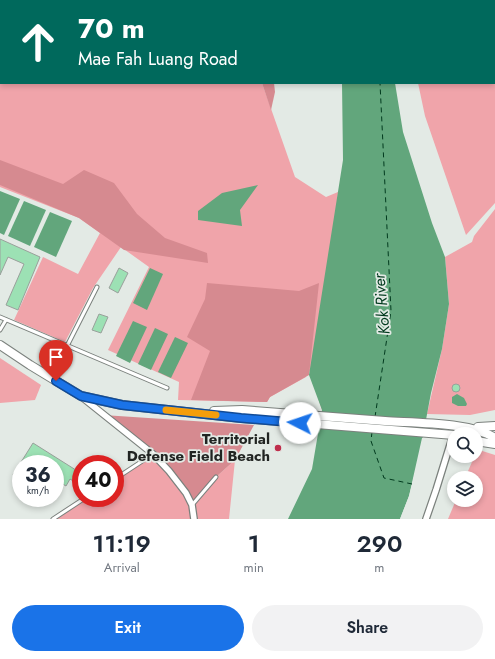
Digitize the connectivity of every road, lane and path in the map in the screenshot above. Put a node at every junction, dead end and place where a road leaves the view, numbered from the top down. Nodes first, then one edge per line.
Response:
1 (96, 288) dead end
2 (0, 317) edge
3 (6, 320) junction
4 (0, 330) edge
5 (0, 345) edge
6 (67, 346) junction
7 (167, 388) dead end
8 (81, 396) junction
9 (241, 414) junction
10 (495, 426) edge
11 (460, 427) edge
12 (482, 427) edge
13 (483, 432) edge
14 (447, 434) edge
15 (495, 438) edge
16 (483, 442) edge
17 (495, 444) edge
18 (153, 454) junction
19 (447, 454) edge
20 (124, 473) edge
21 (216, 477) dead end
22 (192, 505) junction
23 (72, 507) edge
24 (53, 519) edge
25 (194, 519) edge
26 (426, 519) edge

1 - 6 lane
2 - 3 lane
3 - 4 lane
3 - 6 lane
5 - 8 street
6 - 7 lane
8 - 9 street
8 - 18 street
9 - 11 street
9 - 14 street
10 - 12 street
13 - 15 street
16 - 17 street
18 - 20 lane
18 - 22 street
19 - 26 street
21 - 22 lane
22 - 25 street
23 - 24 lane

